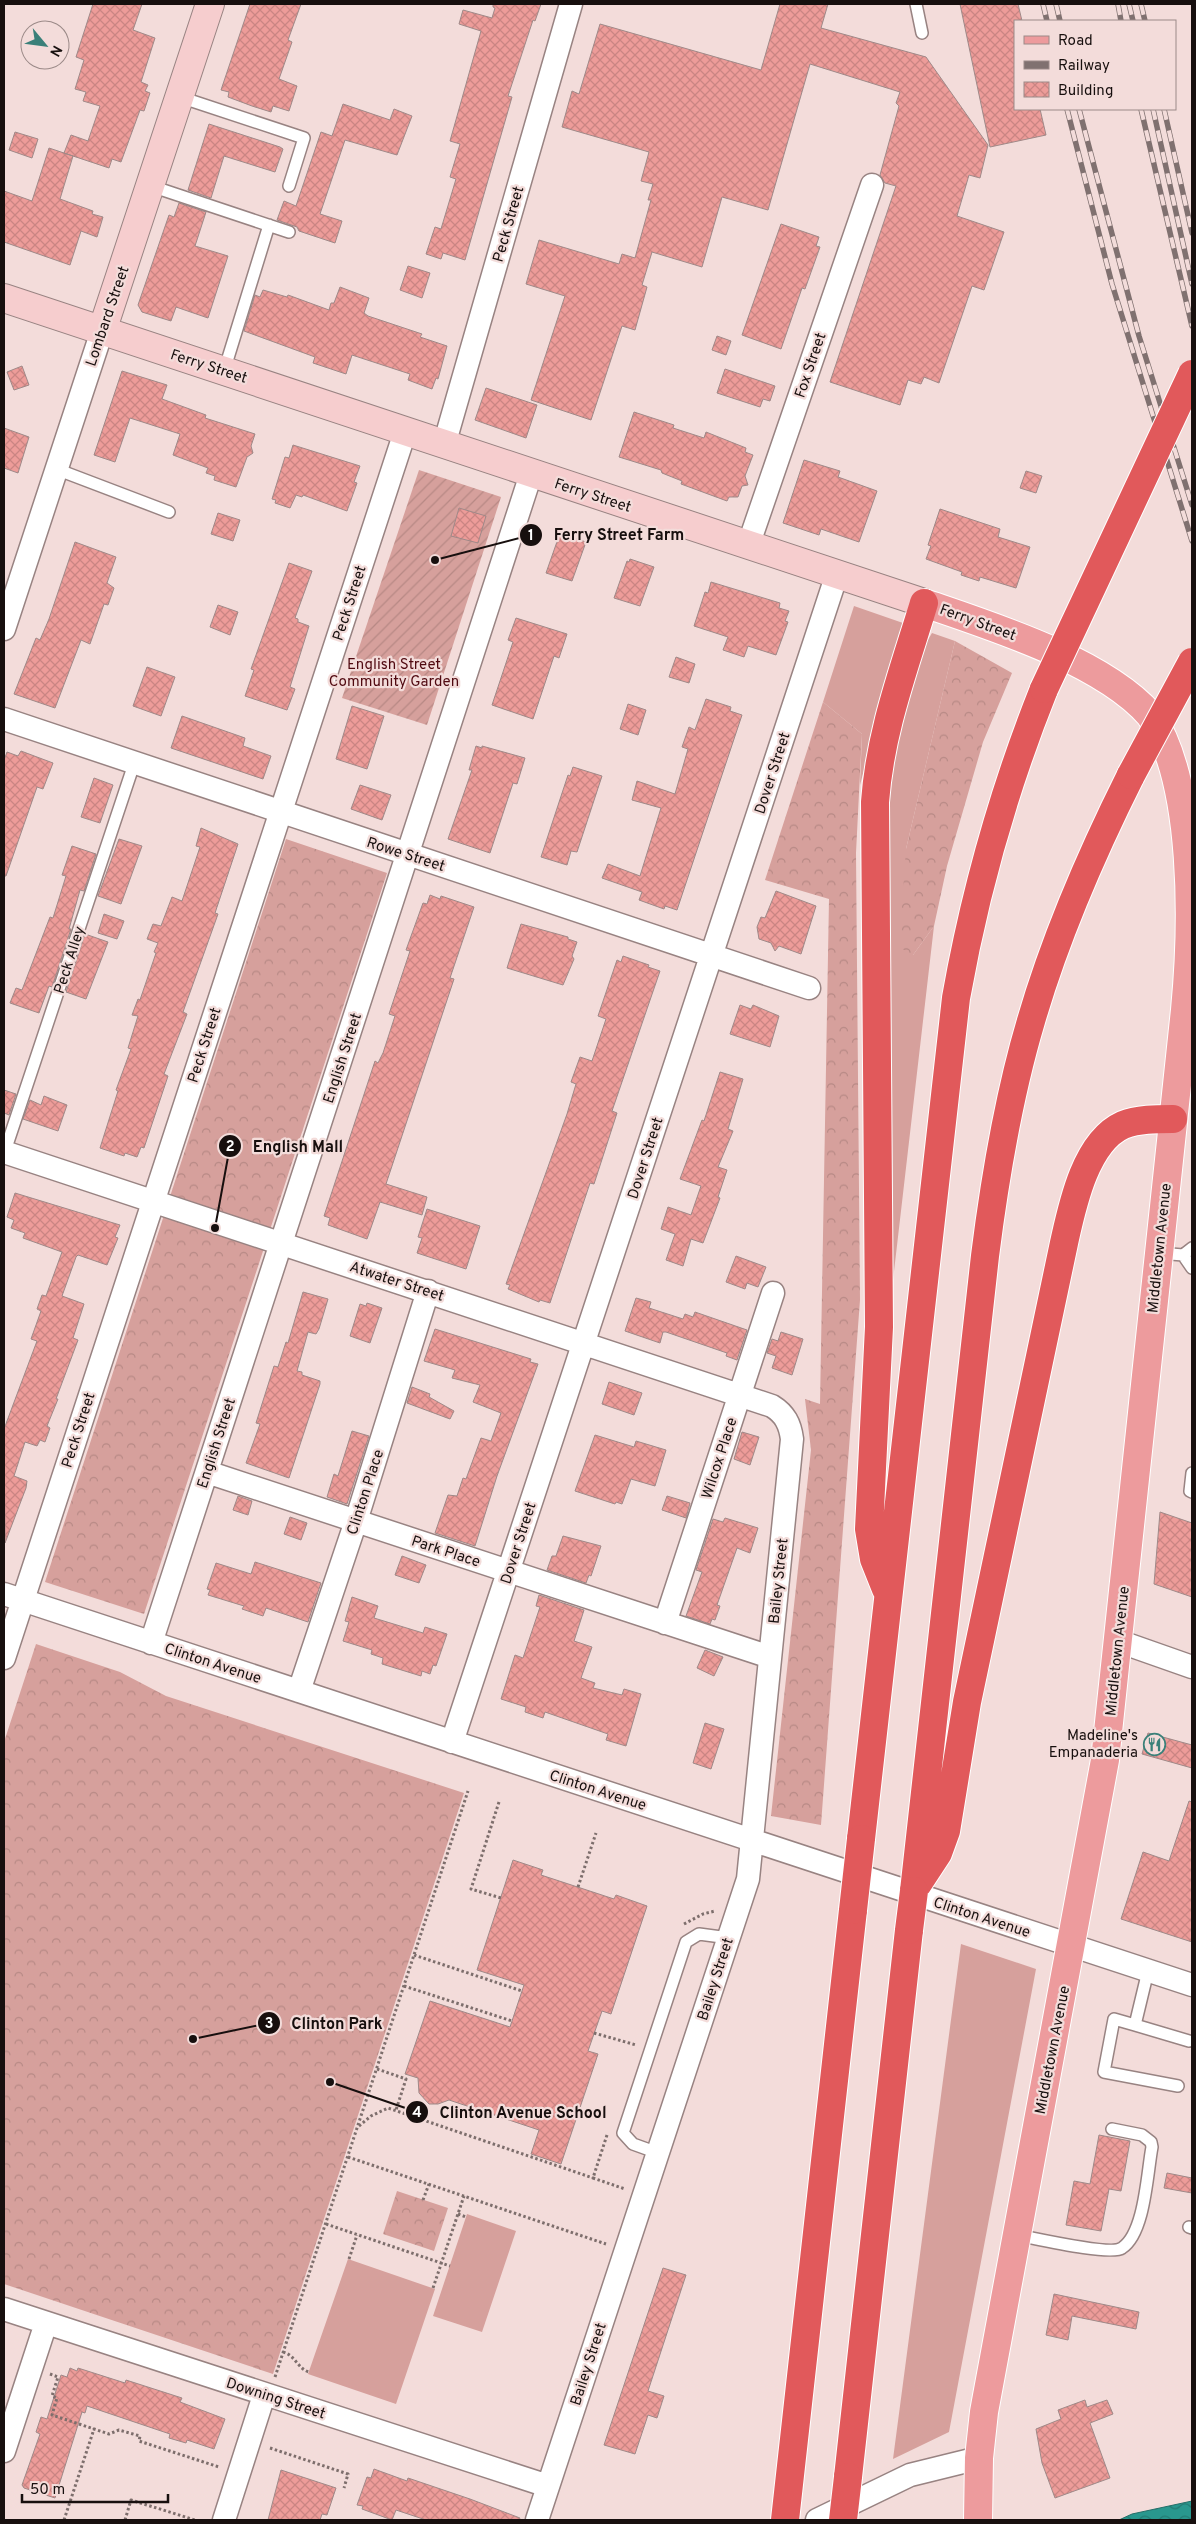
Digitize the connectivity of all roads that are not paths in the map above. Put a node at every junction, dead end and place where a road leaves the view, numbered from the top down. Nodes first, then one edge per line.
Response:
1 (210, 4) edge
2 (571, 4) edge
3 (916, 4) edge
4 (922, 33) dead end
5 (180, 97) junction
6 (872, 185) dead end
7 (150, 186) junction
8 (288, 186) dead end
9 (269, 226) junction
10 (289, 232) dead end
11 (4, 298) edge
12 (102, 331) junction
13 (224, 371) junction
14 (1192, 374) edge
15 (405, 432) junction
16 (444, 445) junction
17 (56, 469) junction
18 (532, 474) junction
19 (169, 512) dead end
20 (748, 546) junction
21 (837, 574) junction
22 (924, 603) junction
23 (4, 629) edge
24 (1192, 662) edge
25 (4, 719) edge
26 (1157, 725) junction
27 (134, 764) junction
28 (1187, 773) edge
29 (280, 812) junction
30 (408, 854) junction
31 (712, 956) junction
32 (809, 988) dead end
33 (1173, 1119) junction
34 (4, 1153) edge
35 (154, 1200) junction
36 (282, 1243) junction
37 (1178, 1252) edge
38 (1192, 1268) edge
39 (428, 1292) junction
40 (773, 1293) dead end
41 (584, 1343) junction
42 (740, 1395) junction
43 (786, 1418) joint
44 (207, 1472) junction
45 (1192, 1473) edge
46 (1192, 1492) edge
47 (356, 1521) junction
48 (509, 1571) junction
49 (888, 1595) junction
50 (13, 1597) edge
51 (665, 1623) junction
52 (1118, 1641) junction
53 (151, 1642) junction
54 (770, 1657) junction
55 (4, 1658) edge
56 (1192, 1667) edge
57 (299, 1691) junction
58 (452, 1742) junction
59 (751, 1840) junction
60 (924, 1861) junction
61 (729, 1938) junction
62 (1071, 1947) junction
63 (1148, 1972) junction
64 (1192, 1985) edge
65 (1135, 2025) junction
66 (1189, 2041) dead end
67 (1178, 2086) dead end
68 (1112, 2129) dead end
69 (658, 2153) junction
70 (1017, 2235) junction
71 (4, 2308) edge
72 (46, 2323) junction
73 (269, 2386) junction
74 (4, 2451) edge
75 (979, 2458) junction
76 (548, 2486) junction
77 (786, 2513) edge
78 (224, 2520) edge
79 (537, 2520) edge
80 (817, 2520) edge
81 (843, 2520) edge
82 (978, 2520) edge

1 - 5 main road, Lombard Street
2 - 16 street, Peck Street
3 - 4 lane
5 - 7 main road, Lombard Street
5 - 8 lane
6 - 20 street, Fox Street
7 - 9 lane
7 - 12 main road, Lombard Street
9 - 10 lane
9 - 13 lane
11 - 12 main road, Ferry Street
12 - 13 main road, Ferry Street
12 - 17 street, Lombard Street
13 - 15 main road, Ferry Street
14 - 49 highway, bridge
15 - 16 main road, Ferry Street
15 - 29 street, Peck Street
16 - 18 main road, Ferry Street
17 - 19 lane
17 - 23 street, Lombard Street
18 - 20 main road, Ferry Street
18 - 30 street, English Street
20 - 21 main road, Ferry Street
21 - 22 main road, Ferry Street
21 - 31 street, Dover Street
22 - 26 main road, Ferry Street
22 - 49 highway
24 - 26 highway, bridge
25 - 27 street, Rowe Street
26 - 28 main road, Ferry Street
26 - 60 highway, bridge
27 - 29 street, Rowe Street
27 - 34 lane, Peck Alley
28 - 33 main road, Middletown Avenue
29 - 30 street, Rowe Street
29 - 35 street, Peck Street
30 - 31 street, Rowe Street
30 - 36 street, English Street
31 - 32 street, Rowe Street
31 - 41 street, Dover Street
33 - 37 main road, Middletown Avenue
33 - 60 highway
34 - 35 street, Atwater Street
35 - 36 street, Atwater Street
35 - 50 street, Peck Street
36 - 39 street, Atwater Street
36 - 44 street, English Street
37 - 38 lane
37 - 52 main road, Middletown Avenue
39 - 41 street, Atwater Street
39 - 47 street, Clinton Place
40 - 42 street, Wilcox Place
41 - 42 street, Atwater Street
41 - 48 street, Dover Street
42 - 43 street, Atwater Street
42 - 51 street, Wilcox Place
43 - 54 street, Bailey Street
44 - 47 street, Park Place
44 - 53 street, English Street
45 - 46 lane
47 - 48 street, Park Place
47 - 57 street, Clinton Place
48 - 51 street, Park Place
48 - 58 street, Dover Street
49 - 77 highway, bridge
50 - 53 street, Clinton Avenue
50 - 55 street, Peck Street
51 - 54 street, Park Place
52 - 56 street
52 - 62 main road, Middletown Avenue
53 - 57 street, Clinton Avenue
54 - 59 street, Bailey Street
57 - 58 street, Clinton Avenue
58 - 59 street, Clinton Avenue
59 - 61 street, Bailey Street
59 - 62 street, Clinton Avenue
60 - 81 highway, bridge
61 - 69 street, Bailey Street
61 - 69 lane
62 - 63 street, Clinton Avenue
62 - 70 main road, Middletown Avenue
63 - 64 street, Clinton Avenue
63 - 65 lane
65 - 66 lane
65 - 67 lane
68 - 70 lane
69 - 76 street, Bailey Street
70 - 75 main road, Middletown Avenue
71 - 72 street, Downing Street
72 - 73 street, Downing Street
72 - 74 street
73 - 76 street, Downing Street
73 - 78 street
75 - 80 street
75 - 82 main road, Middletown Avenue
76 - 79 street, Bailey Street

